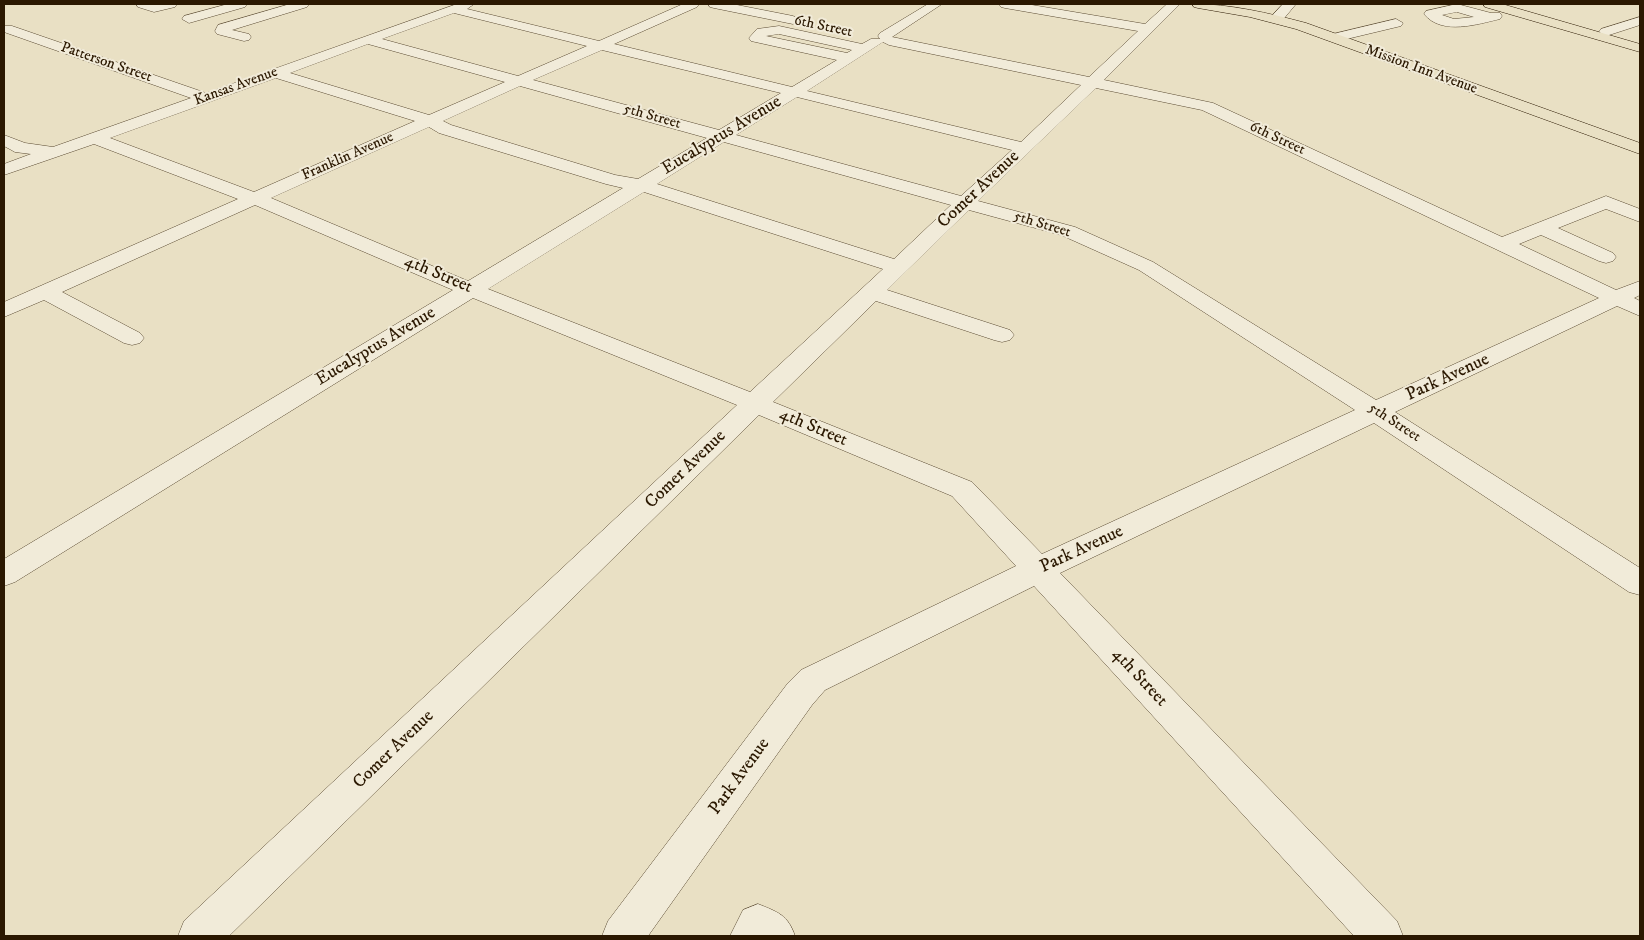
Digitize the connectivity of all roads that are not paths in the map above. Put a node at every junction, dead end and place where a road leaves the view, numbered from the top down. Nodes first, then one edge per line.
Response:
1 (142, 4) edge
2 (171, 4) edge
3 (209, 4) edge
4 (241, 4) edge
5 (303, 4) edge
6 (693, 4) edge
7 (714, 4) edge
8 (936, 4) edge
9 (1005, 4) edge
10 (1174, 4) edge
11 (1198, 4) edge
12 (1290, 4) edge
13 (457, 6) edge
14 (1504, 9) edge
15 (1276, 19) junction
16 (1640, 21) edge
17 (1396, 23) dead end
18 (7, 29) dead end
19 (1148, 29) junction
20 (1606, 32) junction
21 (244, 37) dead end
22 (1334, 38) junction
23 (368, 40) junction
24 (1640, 42) edge
25 (873, 44) junction
26 (599, 46) junction
27 (1640, 48) edge
28 (276, 73) junction
29 (520, 80) junction
30 (1092, 82) junction
31 (793, 93) junction
32 (206, 98) junction
33 (430, 120) junction
34 (720, 137) junction
35 (95, 138) junction
36 (4, 140) edge
37 (1025, 148) junction
38 (1640, 149) edge
39 (54, 152) junction
40 (4, 170) edge
41 (640, 185) junction
42 (256, 199) junction
43 (966, 202) junction
44 (1640, 216) edge
45 (1541, 228) junction
46 (1502, 244) junction
47 (1606, 256) dead end
48 (898, 267) junction
49 (470, 289) junction
50 (45, 292) junction
51 (872, 292) junction
52 (1632, 298) edge
53 (4, 310) edge
54 (1002, 335) dead end
55 (132, 338) dead end
56 (756, 404) junction
57 (1376, 412) junction
58 (1038, 570) junction
59 (4, 574) edge
60 (1640, 583) edge
61 (199, 936) edge
62 (623, 936) edge
63 (752, 936) edge
64 (774, 936) edge
65 (1382, 936) edge

1 - 2 street
3 - 4 street
5 - 21 street
6 - 26 street, Franklin Avenue
7 - 25 street, 6th Street
8 - 25 street, Eucalyptus Avenue
9 - 19 street
10 - 19 street, Comer Avenue
11 - 15 main road, Mission Inn Avenue
12 - 15 street
13 - 23 street, Kansas Avenue
13 - 26 street
14 - 20 main road
14 - 27 main road
15 - 22 main road, Mission Inn Avenue
16 - 20 street
17 - 22 street
18 - 32 street, Patterson Street
19 - 30 street, Comer Avenue
20 - 24 main road
22 - 38 main road, Mission Inn Avenue
23 - 28 street, Kansas Avenue
23 - 29 street, 5th Street
25 - 25 street
25 - 30 street, 6th Street
25 - 31 street, Eucalyptus Avenue
26 - 29 street, Franklin Avenue
26 - 31 street
28 - 32 street, Kansas Avenue
28 - 33 street
29 - 33 street, Franklin Avenue
29 - 34 street, 5th Street
30 - 37 street, Comer Avenue
30 - 46 street, 6th Street
31 - 34 street, Eucalyptus Avenue
31 - 37 street
32 - 35 street, Kansas Avenue
33 - 41 street
33 - 42 street, Franklin Avenue
34 - 41 street, Eucalyptus Avenue
34 - 43 street, 5th Street
35 - 39 street, Kansas Avenue
35 - 42 street, 4th Street
36 - 39 street
37 - 43 street, Comer Avenue
39 - 40 street, Kansas Avenue
41 - 48 street
41 - 49 street, Eucalyptus Avenue
42 - 49 street, 4th Street
42 - 50 street, Franklin Avenue
43 - 48 street, Comer Avenue
43 - 57 street, 5th Street
44 - 45 street
45 - 46 street
45 - 47 street
46 - 52 street, 6th Street
48 - 51 street, Comer Avenue
49 - 56 street, 4th Street
49 - 59 street, Eucalyptus Avenue
50 - 53 street, Franklin Avenue
50 - 55 street
51 - 54 street
51 - 56 street, Comer Avenue
52 - 57 street, Park Avenue
56 - 58 street, 4th Street
56 - 61 street, Comer Avenue
57 - 58 street, Park Avenue
57 - 60 street, 5th Street
58 - 62 street, Park Avenue
58 - 65 street, 4th Street
63 - 64 street

